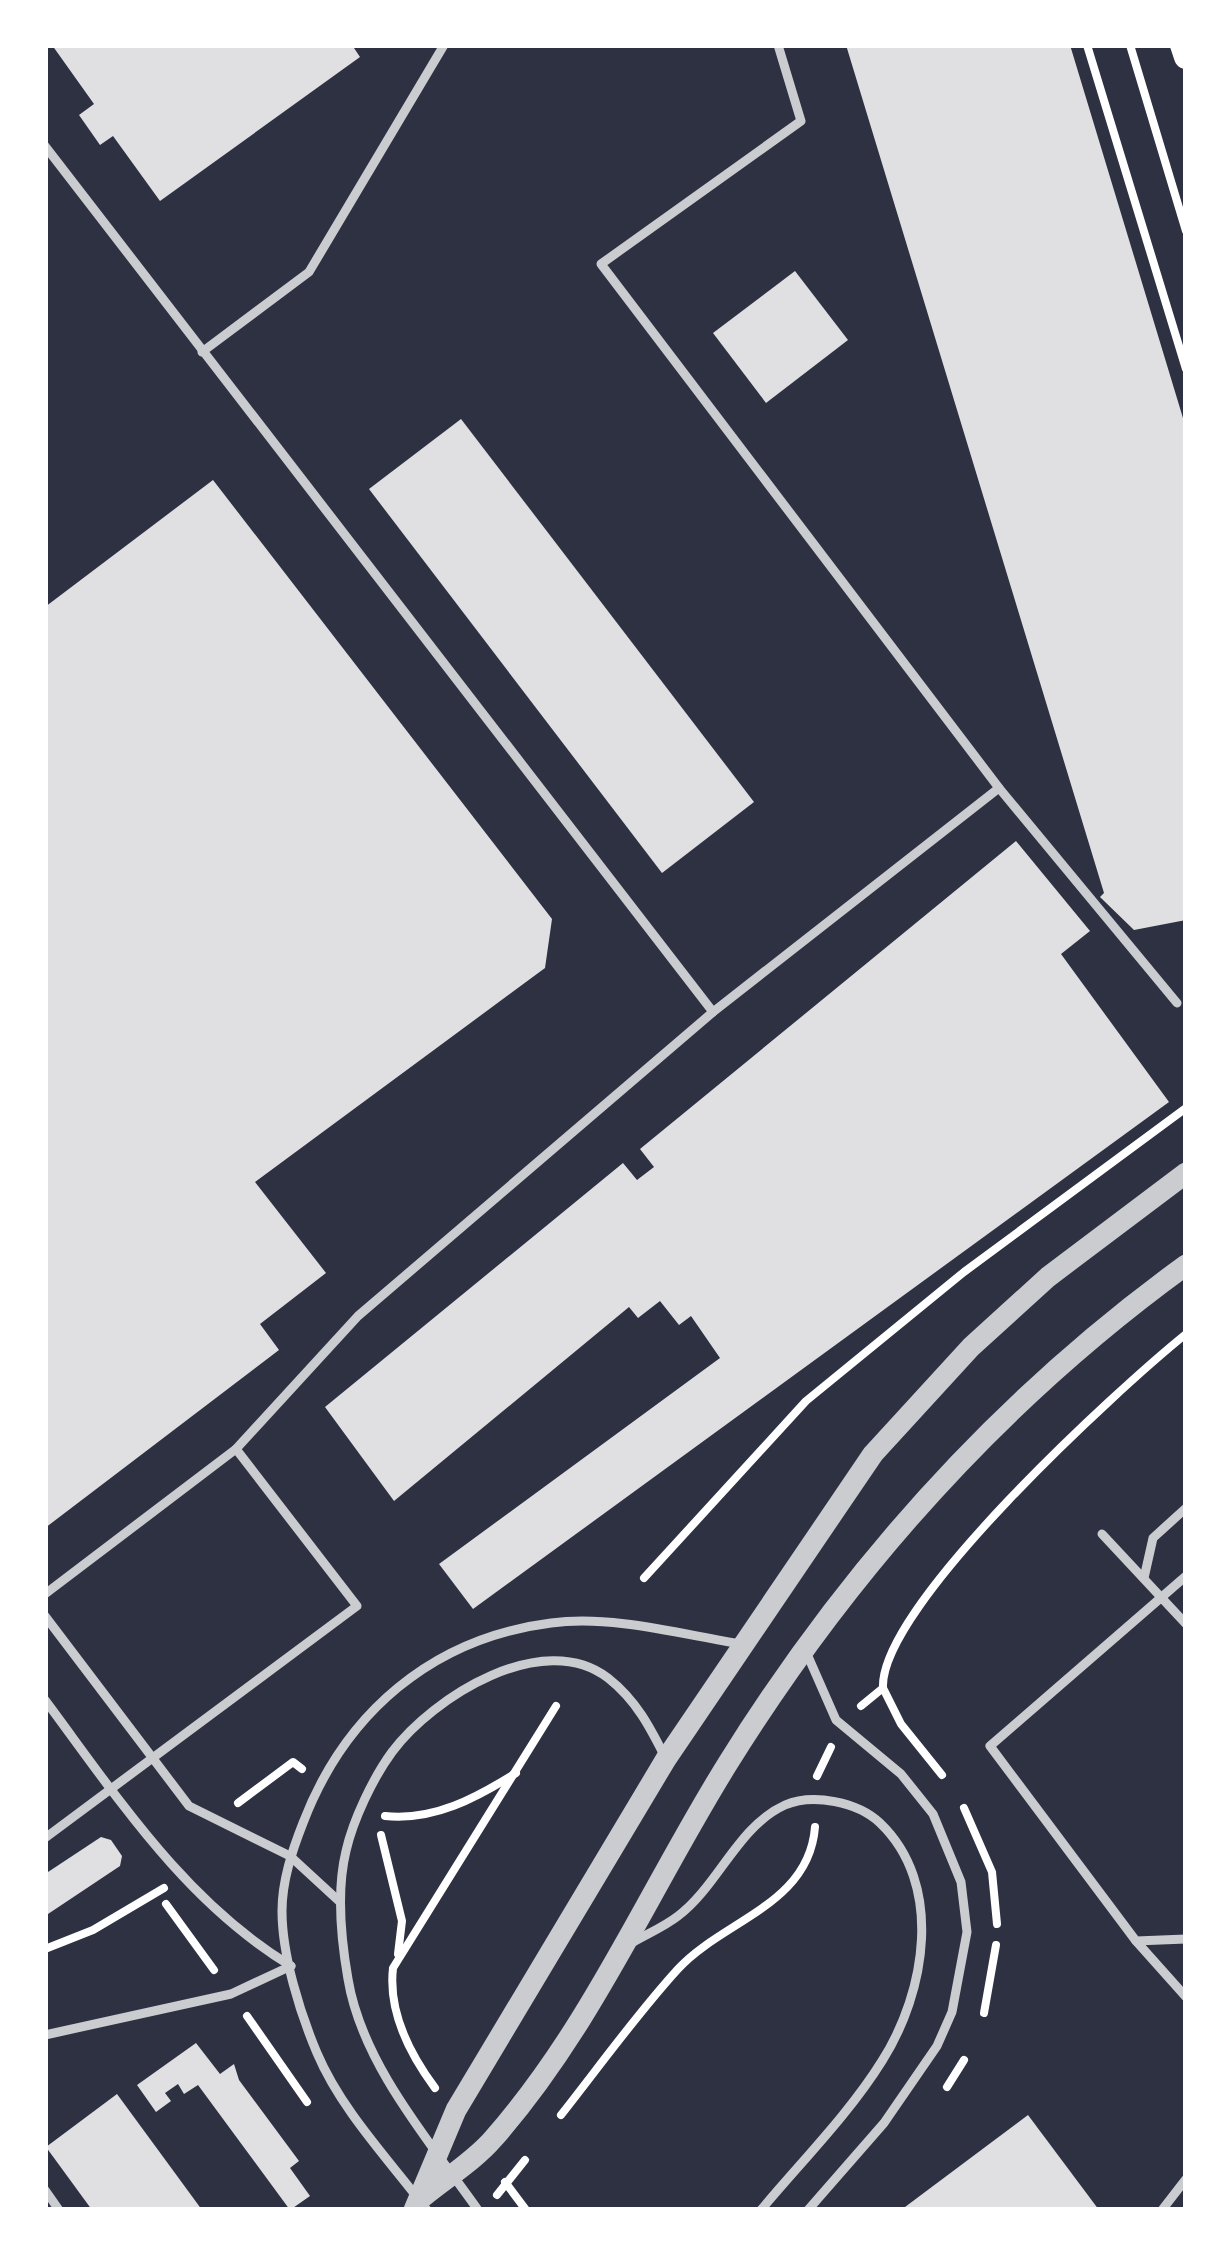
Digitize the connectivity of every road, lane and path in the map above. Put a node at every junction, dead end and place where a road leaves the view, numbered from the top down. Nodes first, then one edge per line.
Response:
1 (444, 45) edge
2 (778, 45) edge
3 (1087, 45) edge
4 (1130, 45) edge
5 (1182, 45) edge
6 (1186, 57) edge
7 (45, 146) edge
8 (1186, 231) edge
9 (202, 352) junction
10 (1186, 369) edge
11 (999, 788) junction
12 (1178, 1003) dead end
13 (713, 1012) junction
14 (1186, 1108) edge
15 (1186, 1173) edge
16 (1186, 1265) edge
17 (1186, 1334) edge
18 (236, 1449) junction
19 (1028, 1477) dead end
20 (1186, 1508) edge
21 (1102, 1534) dead end
22 (1186, 1576) edge
23 (644, 1578) dead end
24 (1144, 1578) junction
25 (45, 1594) edge
26 (1163, 1598) junction
27 (45, 1616) edge
28 (1186, 1624) edge
29 (741, 1644) junction
30 (805, 1649) junction
31 (45, 1700) edge
32 (556, 1706) dead end
33 (152, 1759) junction
34 (666, 1759) junction
35 (111, 1789) junction
36 (380, 1815) dead end
37 (45, 1838) edge
38 (290, 1856) junction
39 (340, 1902) junction
40 (172, 1911) dead end
41 (1186, 1939) edge
42 (1136, 1941) junction
43 (620, 1949) junction
44 (397, 1962) junction
45 (291, 1966) junction
46 (231, 1994) junction
47 (1186, 1997) edge
48 (45, 2035) edge
49 (442, 2098) dead end
50 (311, 2107) dead end
51 (523, 2162) dead end
52 (498, 2173) dead end
53 (1186, 2180) edge
54 (45, 2190) edge
55 (421, 2206) edge
56 (59, 2210) edge
57 (481, 2210) edge
58 (526, 2210) edge
59 (760, 2210) edge
60 (808, 2210) edge
61 (1162, 2210) edge

1 - 9 lane
2 - 11 lane
3 - 10 path
4 - 8 path
5 - 6 main road
7 - 9 lane
9 - 13 lane
11 - 12 lane
11 - 13 lane
13 - 18 lane
14 - 23 path
15 - 29 street
16 - 30 street
17 - 19 path
18 - 25 lane
18 - 33 lane
20 - 24 lane
21 - 24 lane
22 - 26 lane
24 - 26 lane
26 - 28 lane
26 - 42 lane
27 - 33 lane
29 - 34 street
29 - 38 lane
30 - 43 street
30 - 60 lane
31 - 35 lane
32 - 44 path
33 - 35 lane
33 - 38 lane
34 - 39 lane
34 - 55 street
35 - 37 lane
35 - 45 lane
36 - 44 path
38 - 39 lane
38 - 45 lane
39 - 57 lane
40 - 46 path
41 - 42 lane
42 - 47 lane
43 - 55 street
43 - 59 lane
44 - 49 path
45 - 46 lane
45 - 55 lane
46 - 48 lane
46 - 50 path
51 - 57 path
52 - 58 path
53 - 61 lane
54 - 56 lane

